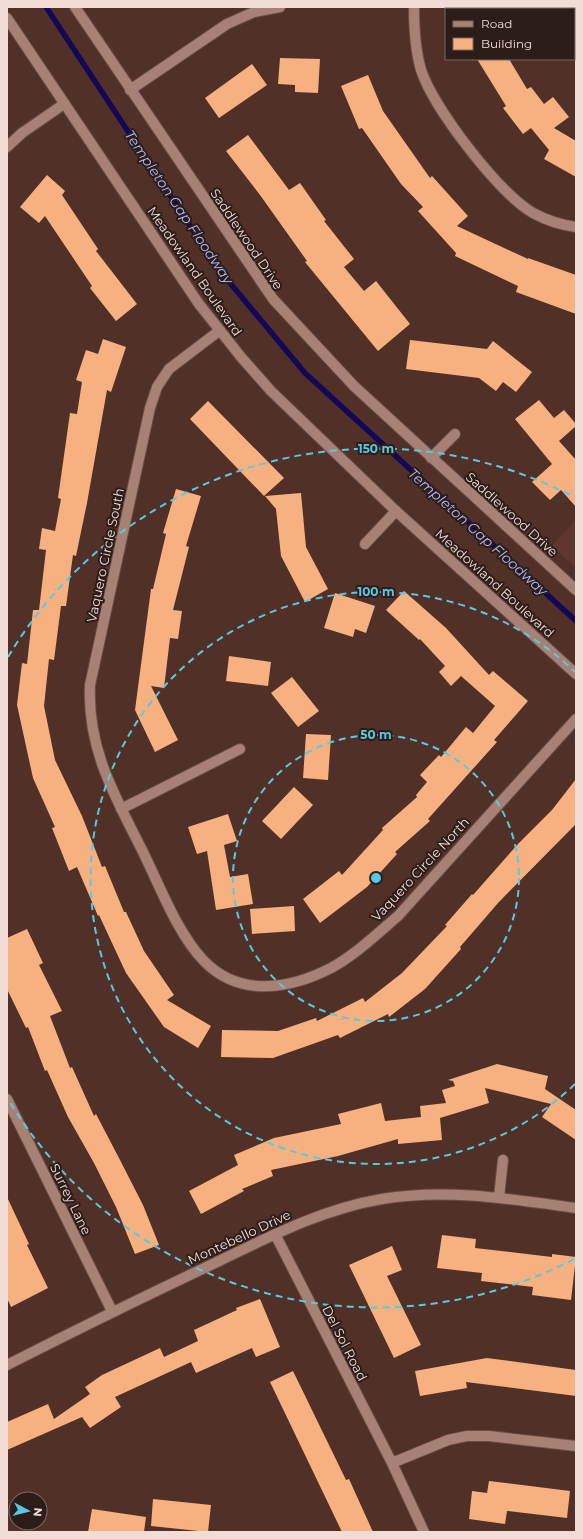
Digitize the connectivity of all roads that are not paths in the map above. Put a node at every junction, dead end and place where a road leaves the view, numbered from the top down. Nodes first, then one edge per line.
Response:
1 (75, 7) edge
2 (280, 7) edge
3 (414, 7) edge
4 (7, 18) edge
5 (130, 90) junction
6 (64, 104) junction
7 (7, 147) edge
8 (576, 227) edge
9 (219, 331) junction
10 (455, 434) dead end
11 (431, 458) junction
12 (396, 511) junction
13 (365, 544) dead end
14 (576, 590) edge
15 (576, 674) edge
16 (576, 719) edge
17 (240, 749) dead end
18 (121, 809) junction
19 (138, 841) joint
20 (7, 1099) edge
21 (10, 1114) edge
22 (503, 1160) dead end
23 (499, 1196) junction
24 (576, 1208) edge
25 (275, 1234) junction
26 (112, 1311) junction
27 (7, 1364) edge
28 (576, 1446) edge
29 (392, 1464) junction
30 (424, 1532) edge

1 - 5 street, Saddlewood Drive
2 - 5 street
3 - 8 street
4 - 6 street, Meadowland Boulevard
5 - 11 street, Saddlewood Drive
6 - 7 street
6 - 9 street, Meadowland Boulevard
9 - 12 street, Meadowland Boulevard
9 - 18 street, Vaquero Circle South
10 - 11 street
11 - 14 street, Saddlewood Drive
12 - 13 street
12 - 15 street, Meadowland Boulevard
16 - 19 street, Vaquero Circle North
17 - 18 street
18 - 19 street, Vaquero Circle South
20 - 21 street, Surrey Lane
21 - 26 street, Surrey Lane
22 - 23 street
23 - 24 street, Montebello Drive
23 - 25 street, Montebello Drive
25 - 26 street, Montebello Drive
25 - 29 street, Del Sol Road
26 - 27 street, Montebello Drive
28 - 29 street
29 - 30 street, Del Sol Road

